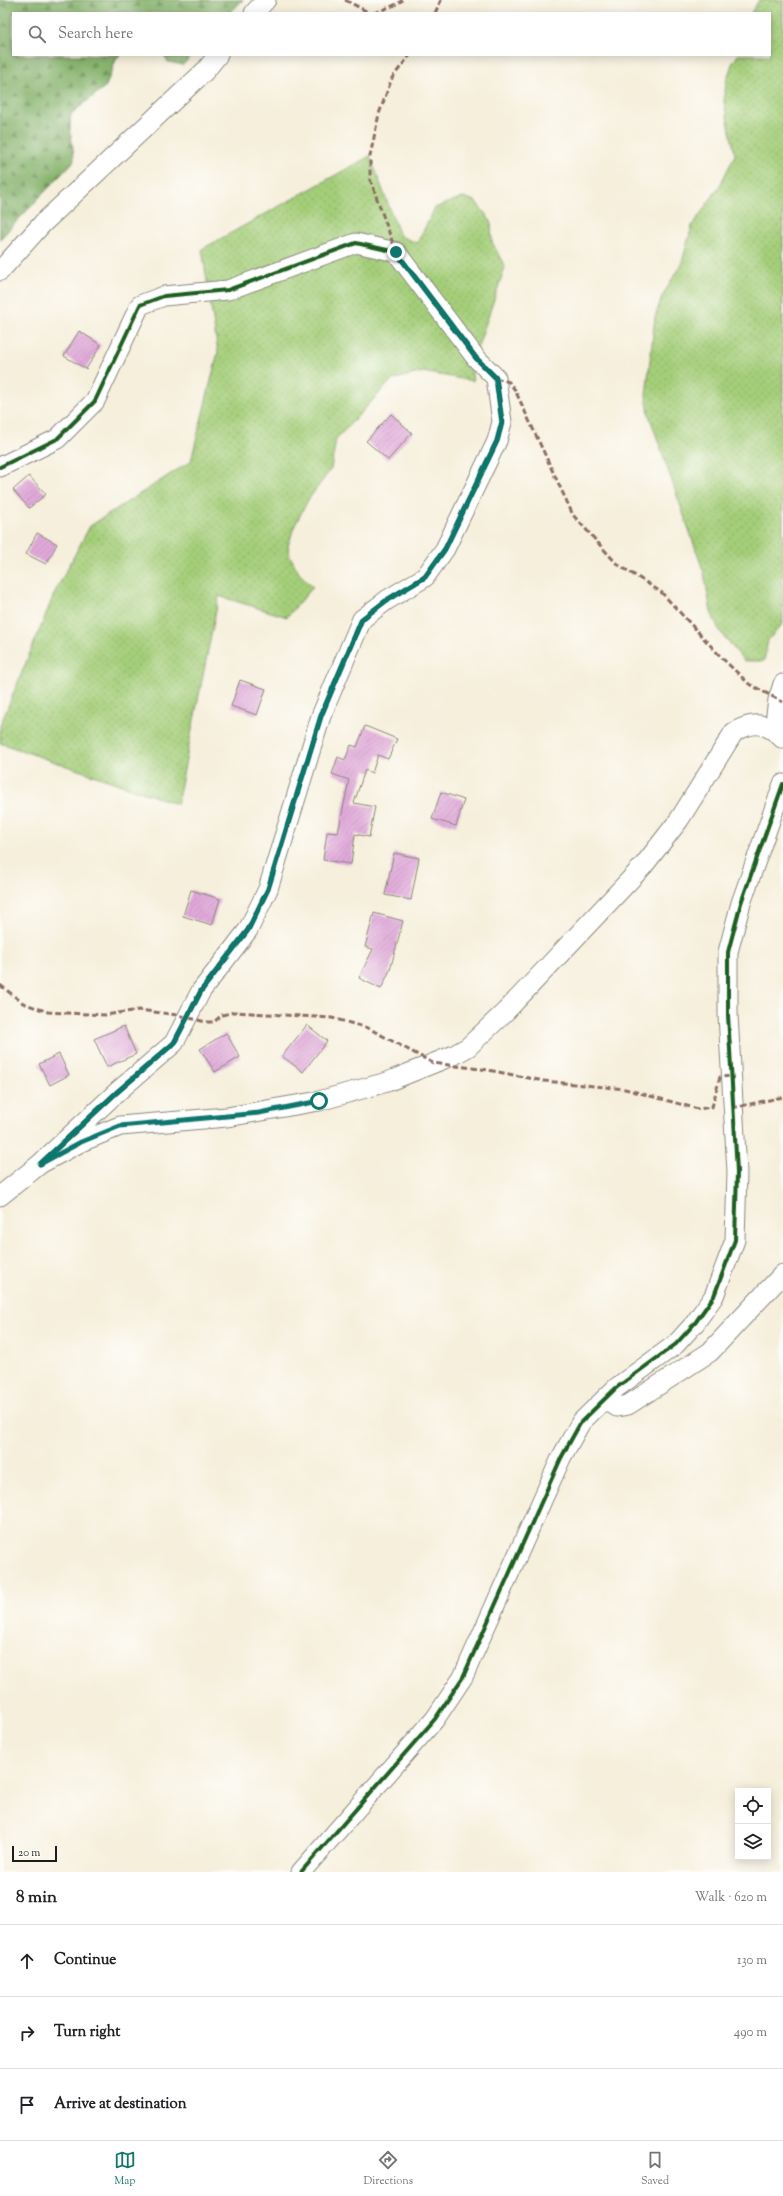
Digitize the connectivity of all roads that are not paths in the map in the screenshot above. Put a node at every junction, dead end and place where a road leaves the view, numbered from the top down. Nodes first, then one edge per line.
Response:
1 (266, 0) edge
2 (255, 12) edge
3 (217, 56) edge
4 (0, 271) edge
5 (0, 467) edge
6 (783, 684) edge
7 (779, 734) edge
8 (783, 784) edge
9 (40, 1164) junction
10 (0, 1196) edge
11 (783, 1274) edge
12 (605, 1399) junction
13 (301, 1872) edge

1 - 2 street
3 - 4 street
5 - 9 street
6 - 7 street
7 - 9 street
8 - 12 street
9 - 10 street
11 - 12 street
12 - 13 street

